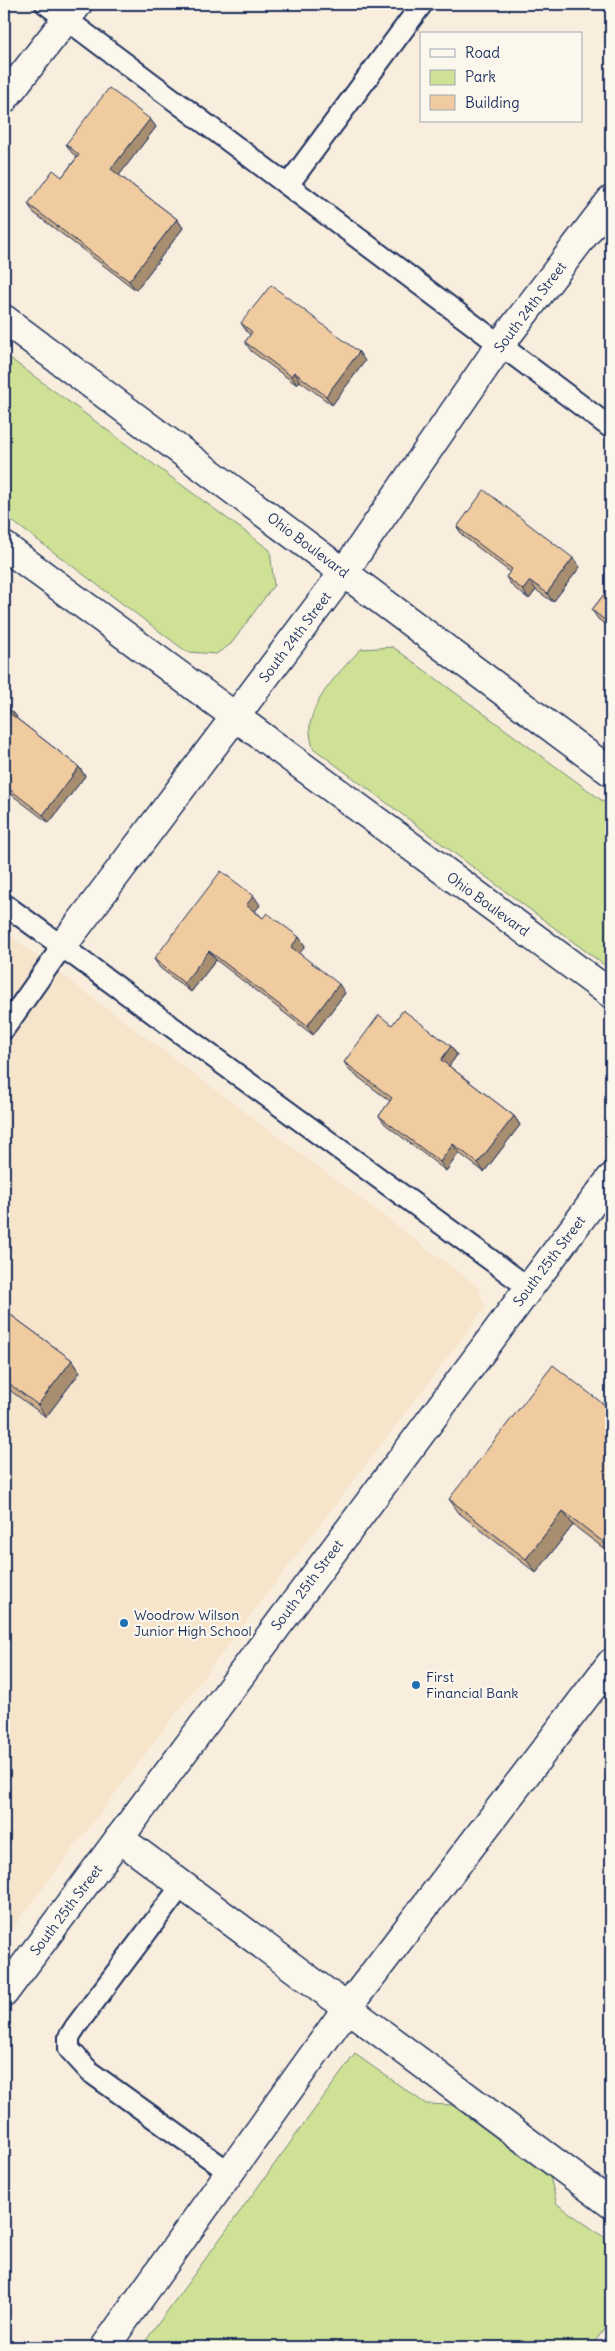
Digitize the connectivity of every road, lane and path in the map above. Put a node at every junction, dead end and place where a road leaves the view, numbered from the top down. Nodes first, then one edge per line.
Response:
1 (422, 4) edge
2 (63, 9) edge
3 (4, 99) edge
4 (288, 185) junction
5 (611, 200) edge
6 (4, 320) edge
7 (500, 345) junction
8 (611, 428) edge
9 (4, 546) edge
10 (344, 572) junction
11 (235, 718) junction
12 (611, 772) edge
13 (4, 904) edge
14 (61, 948) junction
15 (611, 994) edge
16 (4, 1029) edge
17 (611, 1178) edge
18 (529, 1288) junction
19 (611, 1663) edge
20 (119, 1838) junction
21 (182, 1885) junction
22 (4, 1993) edge
23 (347, 2008) junction
24 (229, 2172) junction
25 (611, 2204) edge
26 (105, 2347) edge

1 - 4 lane
2 - 3 street
2 - 4 lane
4 - 7 lane
5 - 7 street, South 24th Street
6 - 10 street, Ohio Boulevard
7 - 8 lane
7 - 10 street, South 24th Street
9 - 11 street, Ohio Boulevard
10 - 11 street, South 24th Street
10 - 12 street, Ohio Boulevard
11 - 14 street, South 24th Street
11 - 15 street, Ohio Boulevard
13 - 14 lane
14 - 16 lane
14 - 18 lane
17 - 18 street, South 25th Street
18 - 20 street, South 25th Street
19 - 23 street
20 - 21 street
20 - 22 street, South 25th Street
21 - 23 street
21 - 24 lane
23 - 24 street
23 - 25 street
24 - 26 street

